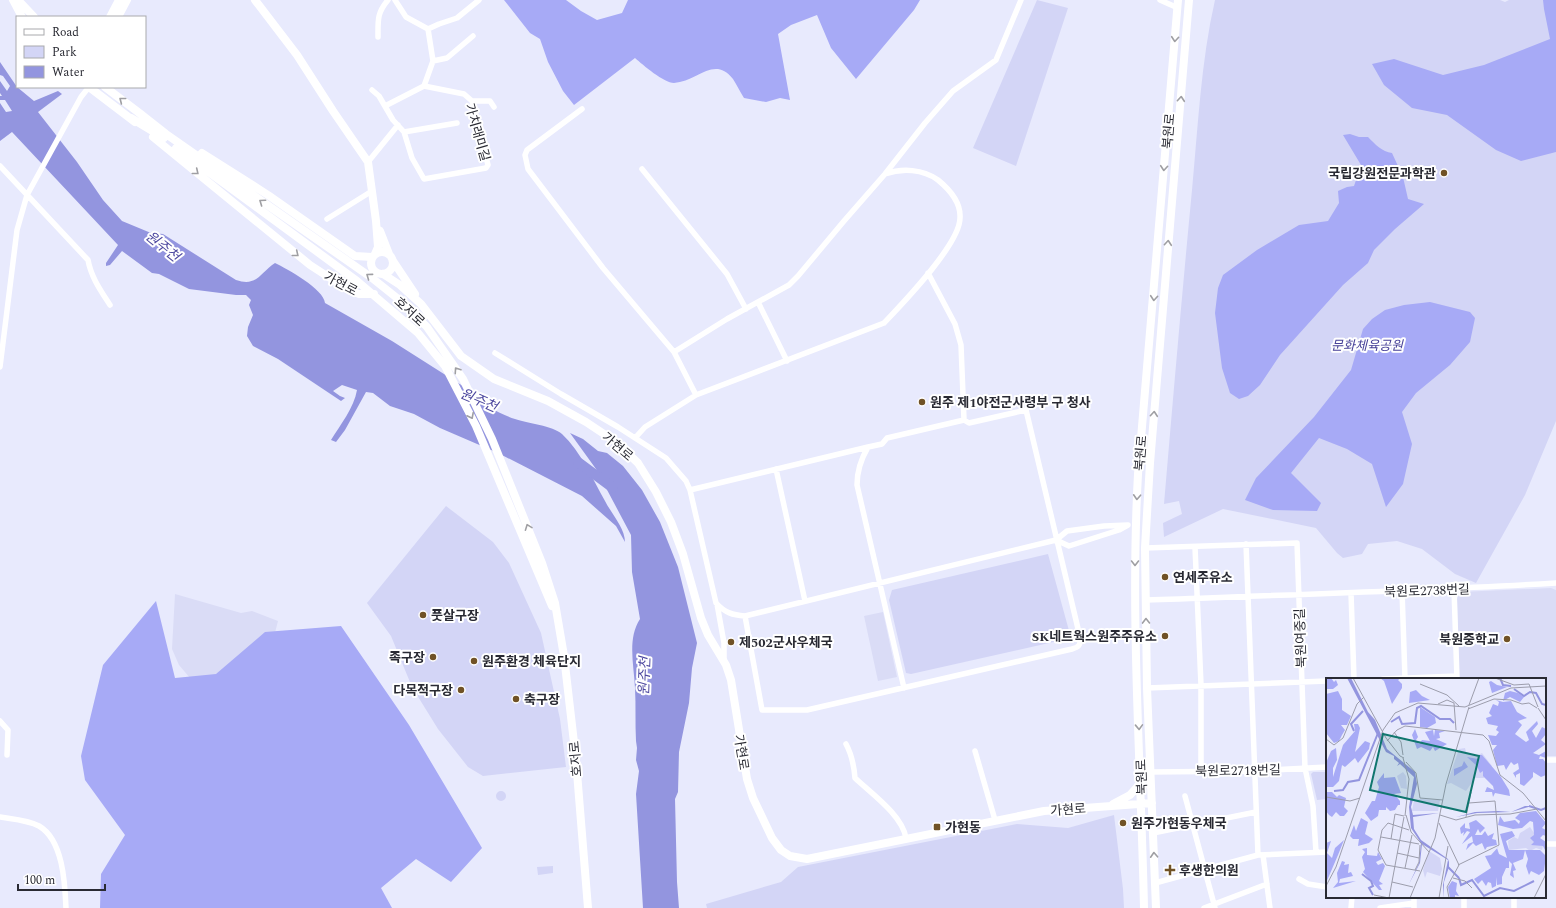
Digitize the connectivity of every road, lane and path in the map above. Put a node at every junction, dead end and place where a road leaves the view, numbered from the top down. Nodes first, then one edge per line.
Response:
1 (13, 0) edge
2 (18, 0) edge
3 (119, 0) edge
4 (127, 0) edge
5 (255, 0) edge
6 (388, 0) edge
7 (395, 0) edge
8 (479, 0) edge
9 (1021, 0) edge
10 (1160, 0) edge
11 (1189, 0) edge
12 (1178, 4) edge
13 (21, 16) edge
14 (33, 16) edge
15 (111, 16) edge
16 (119, 16) edge
17 (428, 29) junction
18 (473, 36) dead end
19 (378, 37) dead end
20 (433, 61) junction
21 (424, 86) junction
22 (83, 88) edge
23 (88, 88) edge
24 (91, 88) edge
25 (107, 88) edge
26 (372, 90) dead end
27 (81, 96) junction
28 (472, 102) junction
29 (385, 106) junction
30 (494, 107) dead end
31 (582, 109) dead end
32 (135, 115) junction
33 (457, 123) dead end
34 (398, 125) junction
35 (404, 132) junction
36 (161, 134) junction
37 (368, 162) junction
38 (0, 166) edge
39 (642, 169) dead end
40 (885, 174) junction
41 (372, 191) junction
42 (27, 195) junction
43 (327, 219) dead end
44 (376, 221) junction
45 (373, 256) junction
46 (391, 257) junction
47 (928, 273) junction
48 (383, 274) junction
49 (408, 293) junction
50 (758, 302) junction
51 (420, 304) junction
52 (110, 306) dead end
53 (746, 309) junction
54 (674, 352) junction
55 (495, 353) dead end
56 (787, 361) junction
57 (0, 367) edge
58 (696, 395) junction
59 (964, 420) junction
60 (635, 438) junction
61 (868, 447) junction
62 (776, 469) junction
63 (690, 490) junction
64 (1147, 523) junction
65 (1132, 524) junction
66 (1056, 540) junction
67 (1246, 544) junction
68 (1195, 547) junction
69 (1145, 548) junction
70 (538, 565) junction
71 (880, 583) junction
72 (1556, 584) edge
73 (1454, 589) junction
74 (1402, 590) junction
75 (1351, 593) junction
76 (1298, 594) junction
77 (1248, 596) junction
78 (1198, 598) junction
79 (1146, 600) junction
80 (805, 601) junction
81 (716, 603) junction
82 (745, 616) junction
83 (724, 663) junction
84 (1354, 678) edge
85 (1405, 678) edge
86 (1457, 678) edge
87 (1326, 681) edge
88 (1302, 682) junction
89 (1251, 683) junction
90 (1201, 685) junction
91 (904, 688) junction
92 (1138, 688) junction
93 (1147, 688) junction
94 (0, 721) edge
95 (846, 744) dead end
96 (975, 751) dead end
97 (7, 755) dead end
98 (1305, 768) junction
99 (1326, 768) edge
100 (1201, 771) junction
101 (1254, 771) junction
102 (1150, 772) junction
103 (1141, 783) junction
104 (1185, 796) dead end
105 (1152, 803) junction
106 (1141, 804) junction
107 (1109, 806) junction
108 (1256, 812) junction
109 (0, 817) edge
110 (995, 820) junction
111 (1192, 825) junction
112 (1153, 833) junction
113 (906, 838) junction
114 (1316, 852) junction
115 (1326, 852) edge
116 (1260, 855) junction
117 (1203, 869) junction
118 (1299, 879) dead end
119 (1155, 883) junction
120 (1267, 884) junction
121 (1326, 887) edge
122 (1352, 898) edge
123 (1414, 903) edge
124 (1214, 906) edge
125 (66, 908) edge
126 (588, 908) edge
127 (1144, 908) edge
128 (1156, 908) edge
129 (1204, 908) edge
130 (1270, 908) edge
131 (1351, 908) edge
132 (1380, 908) edge

1 - 13 street
2 - 14 street
3 - 15 street
4 - 16 street
5 - 37 street
6 - 19 street
7 - 17 street
8 - 17 street
9 - 40 street
10 - 12 street
64 -> 11 street, 북원로
12 -> 65 street, 북원로
17 - 20 street
18 - 20 street
20 - 21 street
21 - 28 street, 가치래미길
21 - 29 street
22 - 27 street
23 - 27 street
24 - 32 street, 호저로
32 -> 25 street, 호저로
26 - 29 street, 가치래미길
27 - 42 street
28 - 30 street
28 - 35 street, 가치래미길
29 - 34 street, 가치래미길
31 - 54 street
32 - 36 street, 호저로
32 - 36 street, 호저로
33 - 35 street
34 - 35 street, 가치래미길
34 - 37 street
36 - 45 street
36 -> 49 street, 가현로
36 -> 70 street, 호저로
70 -> 36 street, 호저로
37 - 41 street
38 - 42 street
39 - 53 street
40 - 47 street
40 - 50 street
41 - 43 street
41 - 44 street
42 - 52 street
42 - 57 street
44 - 45 street
44 - 46 street
45 - 46 street
45 - 48 street
46 - 48 street
46 - 51 street
47 - 56 street
47 - 59 street
48 - 49 street
49 - 51 street, 가현로
50 - 53 street
50 - 56 street
51 - 83 street, 가현로
53 - 54 street
54 - 58 street
55 - 60 street
56 - 58 street
58 - 60 street
59 - 61 street
59 - 66 street
60 - 63 street
61 - 62 street
61 - 71 street
62 - 63 street
62 - 80 street
63 - 81 street
64 - 65 street
64 - 69 street, 북원로
65 - 66 street
65 - 66 street
65 -> 92 street, 북원로
66 - 71 street
66 - 91 street
67 - 68 street
67 - 76 street
67 - 77 street
68 - 69 street
68 - 78 street
69 - 79 street, 북원로
70 - 126 street, 호저로
71 - 80 street
71 - 91 street
72 - 73 street, 북원로2738번길
73 - 74 street, 북원로2738번길
73 - 86 street
74 - 75 street, 북원로2738번길
74 - 85 street
75 - 76 street, 북원로2738번길
75 - 84 street
76 - 77 street, 북원로2738번길
76 - 88 street, 북원여중길
77 - 78 street, 북원로2738번길
77 - 89 street
78 - 79 street, 북원로2738번길
78 - 90 street
93 -> 79 street, 북원로
80 - 82 street
81 - 82 street
81 - 83 street
82 - 91 street
83 - 113 street, 가현로
87 - 88 street, 북원여중길
88 - 89 street, 북원여중길
88 - 98 street, 북원여중길
89 - 90 street, 북원여중길
89 - 101 street
90 - 93 street, 북원여중길
90 - 100 street
92 - 93 street, 북원여중길
92 -> 103 street, 북원로
93 - 102 street, 북원로
94 - 97 street
95 - 113 street
96 - 110 street
98 - 99 street, 북원로2718번길
98 - 101 street, 북원로2718번길
98 - 114 street, 북원여중길
100 - 101 street, 북원로2718번길
100 - 102 street, 북원로2718번길
101 - 108 street
102 - 105 street, 북원로
103 - 106 street, 북원로
103 - 107 street
104 - 111 street
105 - 106 street, 가현로
105 - 112 street, 북원로
106 - 107 street, 가현로
106 - 127 street, 북원로
107 - 110 street, 가현로
108 - 111 street
108 - 116 street
109 - 125 street
110 - 113 street, 가현로
111 - 112 street
111 - 117 street
119 -> 112 street, 북원로
114 - 115 street
114 - 116 street
116 - 117 street
116 - 120 street
117 - 119 street
117 - 124 street
118 - 121 street
119 - 128 street, 북원로
120 - 124 street
120 - 130 street
122 - 131 street
123 - 132 street
124 - 129 street

